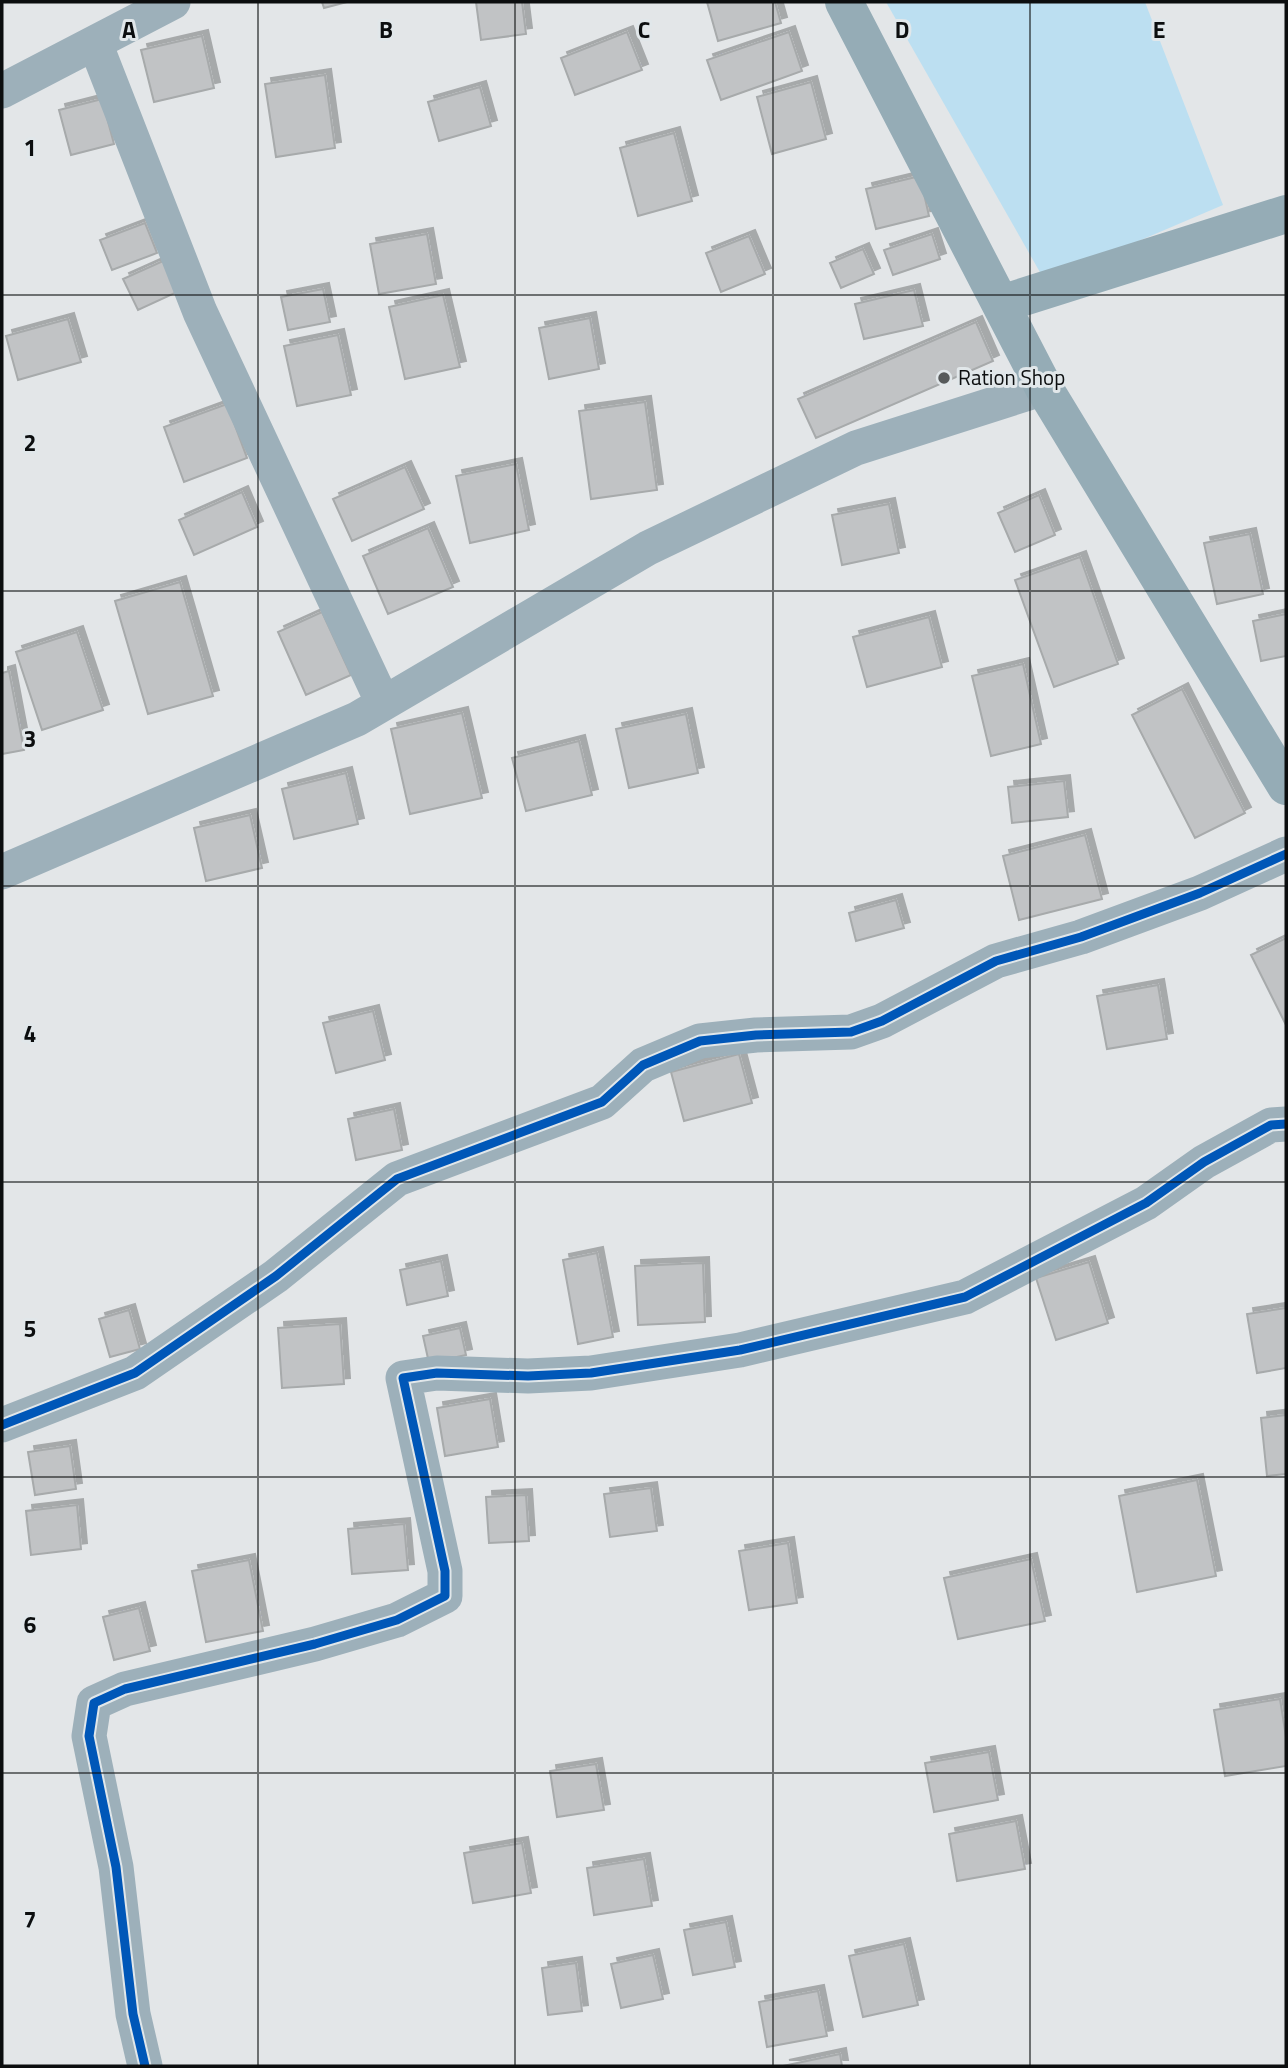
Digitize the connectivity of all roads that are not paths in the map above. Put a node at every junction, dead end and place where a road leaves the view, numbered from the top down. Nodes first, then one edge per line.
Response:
1 (173, 2) edge
2 (844, 2) edge
3 (95, 43) junction
4 (2, 91) edge
5 (1286, 214) edge
6 (1000, 304) junction
7 (1044, 388) junction
8 (383, 704) junction
9 (1286, 786) edge
10 (1286, 854) edge
11 (2, 872) edge
12 (1286, 1124) edge
13 (2, 1425) edge
14 (145, 2066) edge

1 - 3 street
2 - 6 main road
3 - 4 street
3 - 8 street
5 - 6 main road
6 - 7 main road
7 - 8 street
7 - 9 main road
8 - 11 street
10 - 13 street
12 - 14 street

